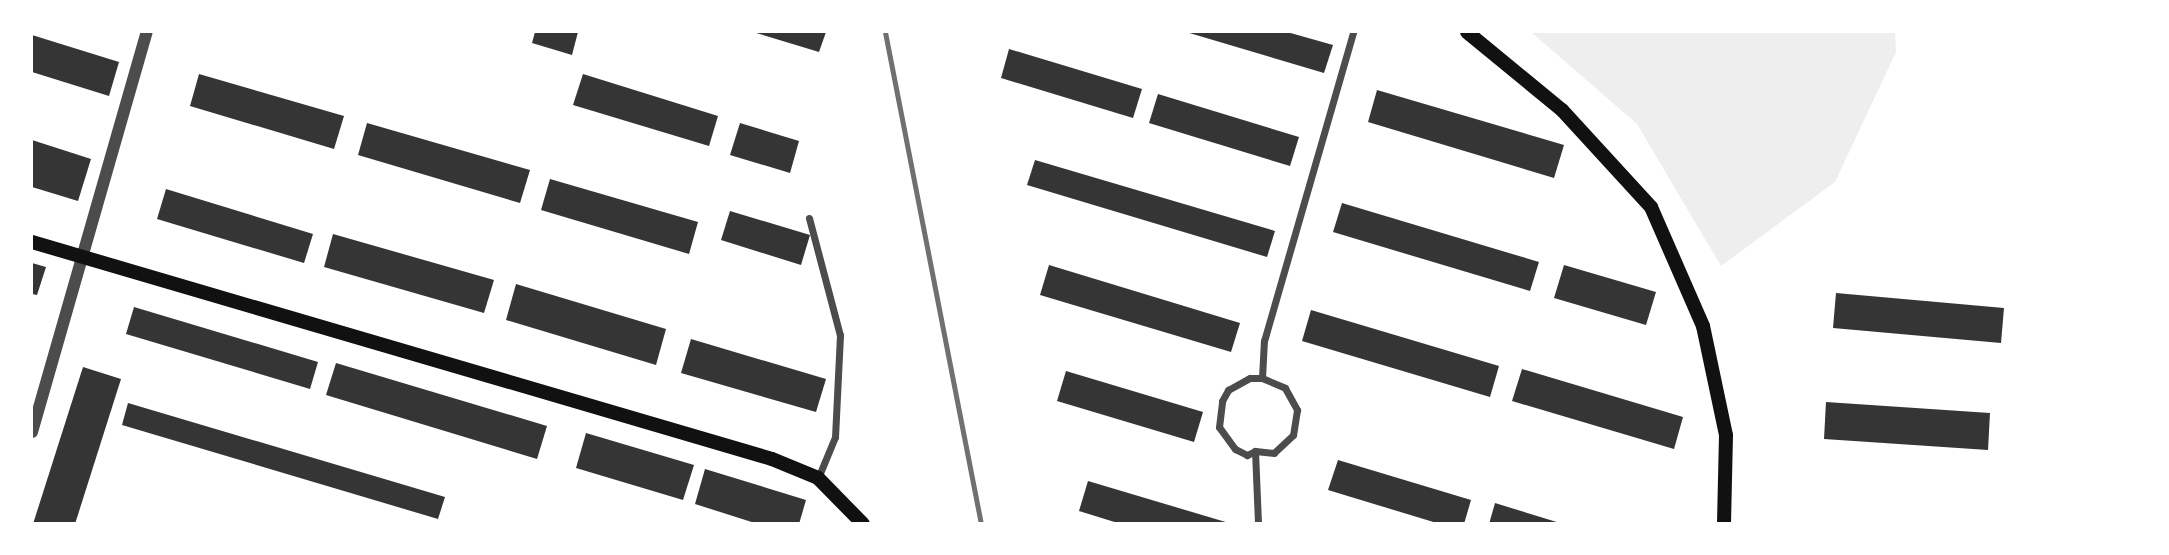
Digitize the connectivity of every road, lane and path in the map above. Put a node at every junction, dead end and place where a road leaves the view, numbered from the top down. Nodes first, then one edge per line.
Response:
1 (147, 32) edge
2 (1353, 32) edge
3 (1466, 32) edge
4 (809, 218) dead end
5 (32, 242) edge
6 (82, 257) junction
7 (1262, 378) junction
8 (32, 432) edge
9 (1255, 451) junction
10 (818, 478) junction
11 (863, 523) edge
12 (1258, 523) edge
13 (1724, 523) edge

1 - 6 street
2 - 7 street
3 - 13 main road
4 - 10 street
5 - 6 main road
6 - 8 street
6 - 10 main road
7 - 9 street
7 - 9 street
9 - 12 street
10 - 11 main road

